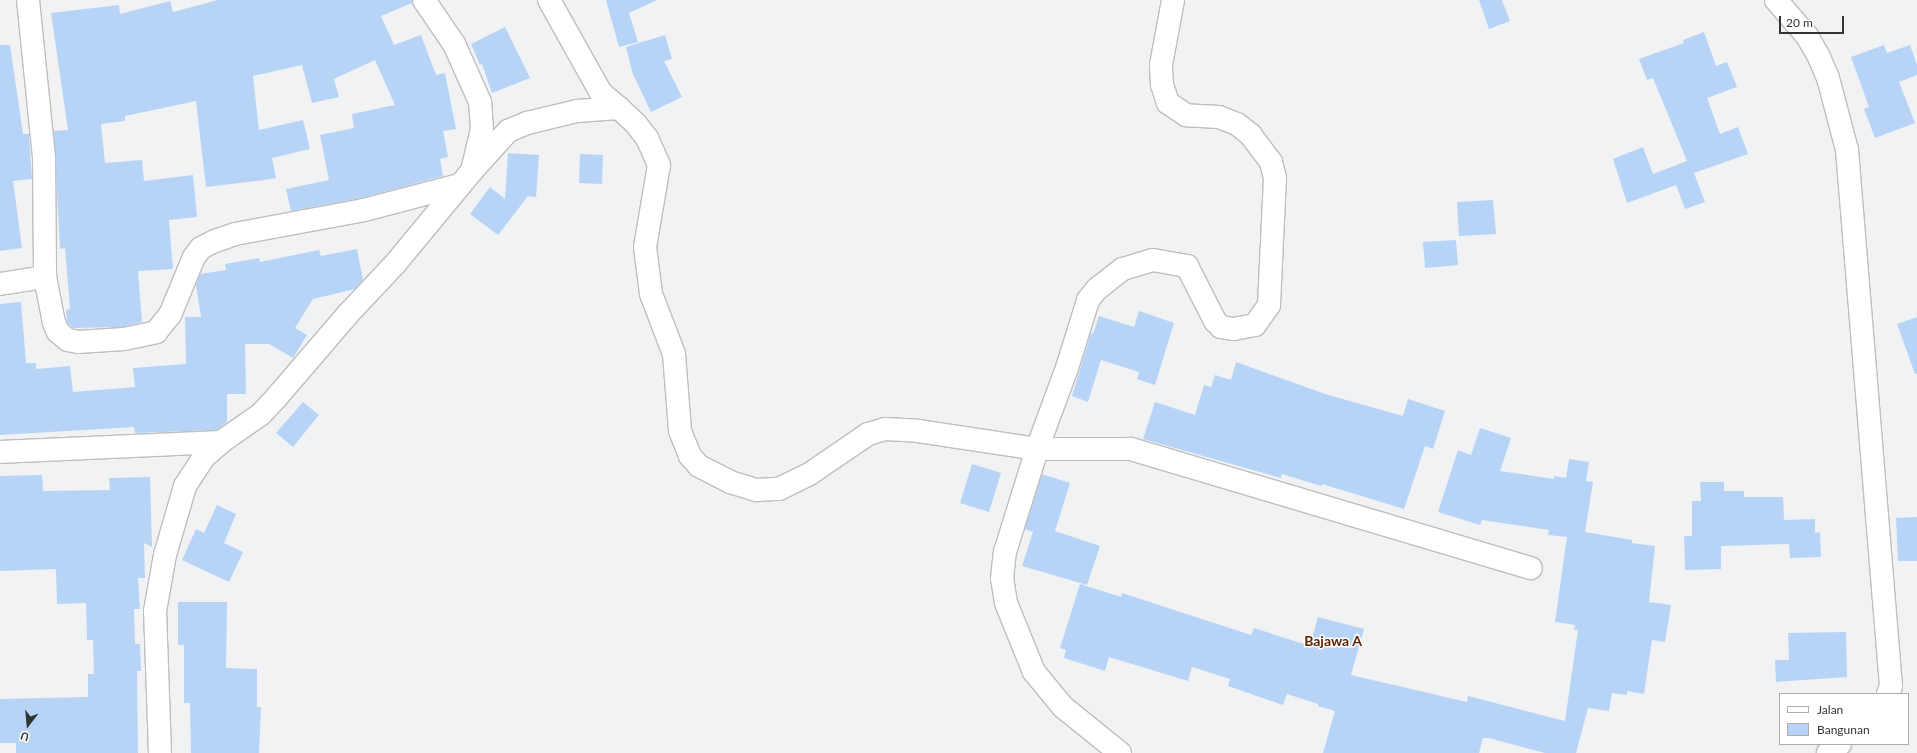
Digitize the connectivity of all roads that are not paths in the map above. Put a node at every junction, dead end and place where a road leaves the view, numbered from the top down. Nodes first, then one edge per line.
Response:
1 (28, 0) edge
2 (424, 0) edge
3 (549, 0) edge
4 (1173, 0) edge
5 (1776, 0) edge
6 (619, 108) junction
7 (466, 178) junction
8 (45, 277) junction
9 (0, 284) edge
10 (221, 442) junction
11 (1037, 449) junction
12 (0, 452) edge
13 (1531, 568) dead end
14 (1888, 693) edge
15 (1839, 745) edge
16 (160, 753) edge
17 (1120, 753) edge
18 (1828, 753) edge

1 - 8 street
2 - 7 street
3 - 6 street
4 - 11 street
5 - 14 street
6 - 7 street
6 - 11 street
7 - 8 street
7 - 10 street
8 - 9 street
10 - 12 street
10 - 16 street
11 - 13 street
11 - 17 street
15 - 18 street

